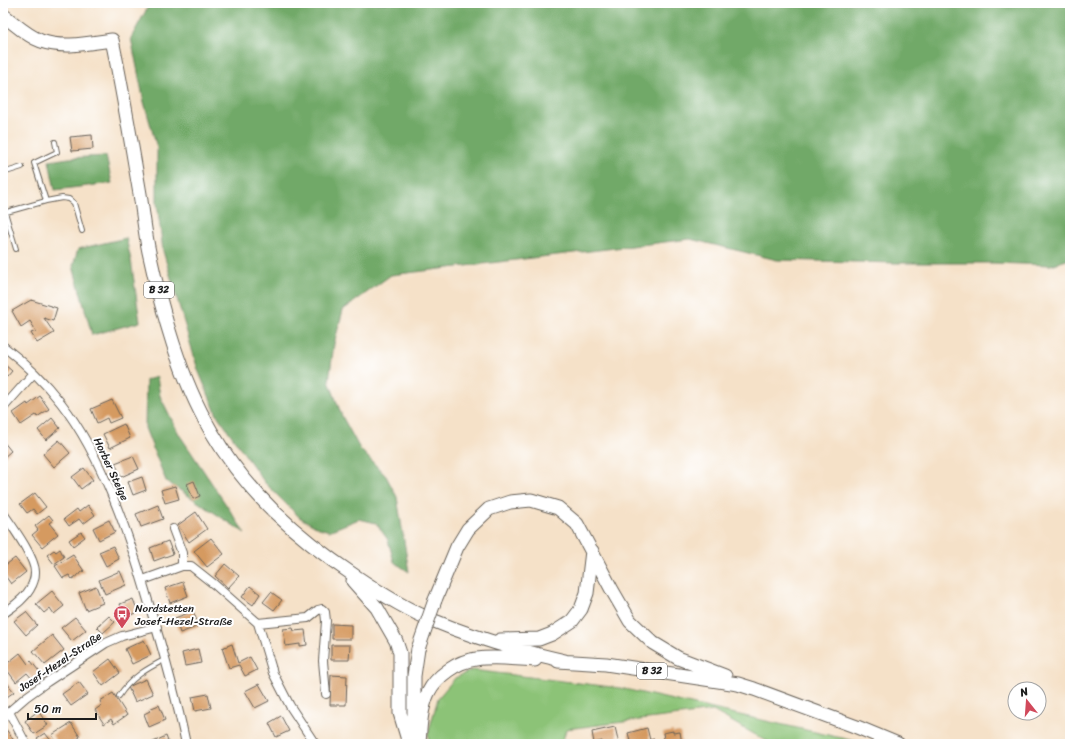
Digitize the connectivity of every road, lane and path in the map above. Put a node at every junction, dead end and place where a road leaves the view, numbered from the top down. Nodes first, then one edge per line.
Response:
1 (3, 15) edge
2 (55, 142) dead end
3 (22, 167) dead end
4 (3, 173) edge
5 (46, 201) junction
6 (4, 212) edge
7 (82, 232) dead end
8 (16, 249) dead end
9 (3, 346) edge
10 (34, 373) junction
11 (3, 408) edge
12 (3, 512) edge
13 (173, 529) dead end
14 (592, 551) junction
15 (337, 564) junction
16 (182, 566) junction
17 (143, 580) junction
18 (3, 614) edge
19 (258, 623) junction
20 (157, 627) junction
21 (489, 640) junction
22 (166, 659) junction
23 (566, 661) junction
24 (738, 684) junction
25 (326, 694) dead end
26 (119, 696) dead end
27 (6, 714) edge
28 (26, 744) edge
29 (186, 744) edge
30 (315, 744) edge
31 (411, 744) edge
32 (417, 744) edge
33 (898, 744) edge

1 - 15 main road, B 32
2 - 5 lane
3 - 4 lane
5 - 6 lane
5 - 7 lane
6 - 8 lane
9 - 10 street, Horber Steige
10 - 11 street
10 - 17 street, Horber Steige
12 - 18 street
13 - 16 street
14 - 21 main road
14 - 24 main road
14 - 32 main road, bridge
15 - 21 main road, B 32
15 - 31 main road
16 - 17 street
16 - 19 street
17 - 20 street, Horber Steige
19 - 25 street
19 - 30 street
20 - 22 street, Horber Steige
20 - 27 street, Josef-Hezel-Straße
21 - 23 main road, B 32
22 - 26 lane
22 - 29 street, Horber Steige
23 - 24 main road, B 32
23 - 32 main road
24 - 33 main road, B 32
27 - 28 street

